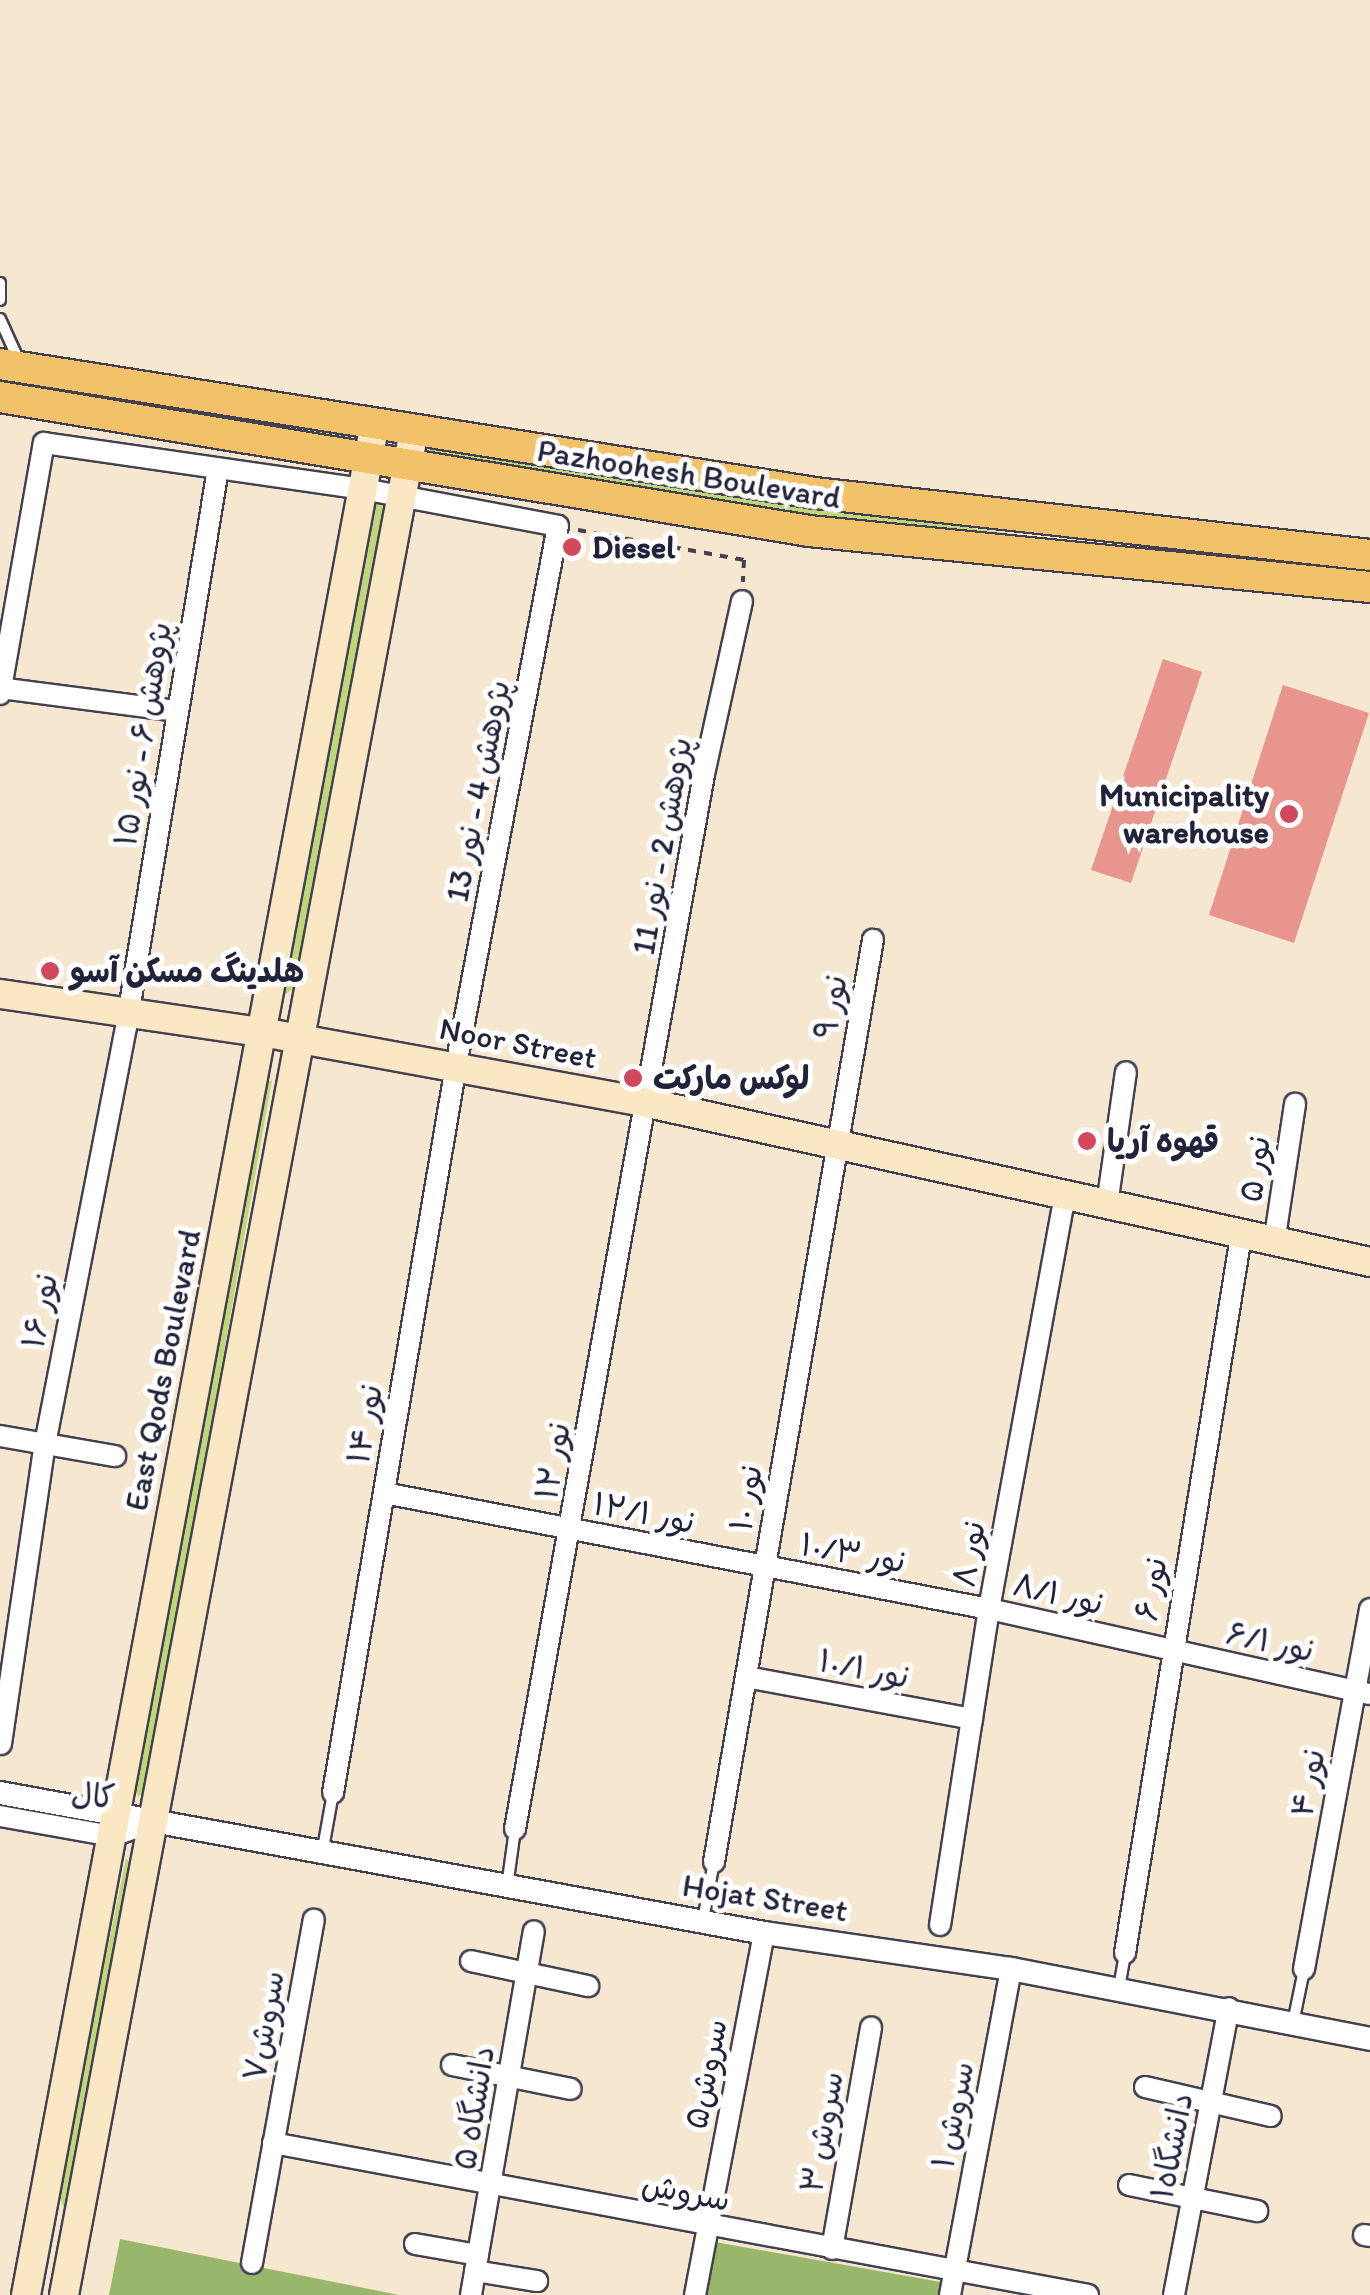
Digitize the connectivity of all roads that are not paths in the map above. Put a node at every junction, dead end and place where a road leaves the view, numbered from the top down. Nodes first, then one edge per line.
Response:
1 (0, 282) edge
2 (0, 300) edge
3 (0, 320) edge
4 (13, 366) edge
5 (0, 397) edge
6 (375, 423) junction
7 (414, 430) junction
8 (369, 458) junction
9 (409, 463) junction
10 (218, 469) junction
11 (363, 490) junction
12 (402, 497) junction
13 (1370, 555) edge
14 (1370, 587) edge
15 (742, 601) road end
16 (0, 690) edge
17 (178, 710) junction
18 (872, 940) dead end
19 (0, 994) edge
20 (129, 1010) junction
21 (262, 1032) junction
22 (296, 1039) junction
23 (456, 1066) junction
24 (1126, 1072) dead end
25 (648, 1103) junction
26 (1295, 1104) dead end
27 (837, 1144) junction
28 (1065, 1196) junction
29 (1107, 1205) junction
30 (1241, 1236) junction
31 (1274, 1243) junction
32 (1370, 1262) edge
33 (0, 1436) edge
34 (45, 1444) junction
35 (115, 1456) dead end
36 (384, 1493) junction
37 (571, 1530) junction
38 (764, 1567) junction
39 (989, 1608) junction
40 (1370, 1609) edge
41 (1171, 1651) junction
42 (746, 1677) junction
43 (1363, 1692) edge
44 (972, 1719) junction
45 (2, 1744) edge
46 (333, 1792) joint
47 (0, 1793) edge
48 (0, 1816) edge
49 (149, 1823) junction
50 (114, 1826) junction
51 (516, 1829) joint
52 (322, 1855) junction
53 (714, 1862) joint
54 (507, 1887) junction
55 (314, 1920) dead end
56 (703, 1921) junction
57 (940, 1926) joint
58 (534, 1931) dead end
59 (764, 1933) junction
60 (1125, 1953) joint
61 (936, 1958) junction
62 (471, 1961) dead end
63 (1011, 1969) junction
64 (1304, 1969) joint
65 (527, 1974) junction
66 (588, 1986) dead end
67 (1119, 1988) junction
68 (1230, 2008) junction
69 (1293, 2023) junction
70 (871, 2026) dead end
71 (1370, 2039) edge
72 (452, 2065) dead end
73 (510, 2075) junction
74 (1144, 2087) dead end
75 (571, 2089) dead end
76 (1211, 2102) junction
77 (1272, 2116) dead end
78 (273, 2143) junction
79 (1129, 2185) dead end
80 (492, 2186) junction
81 (1193, 2196) junction
82 (1258, 2210) dead end
83 (706, 2226) junction
84 (415, 2244) dead end
85 (832, 2249) junction
86 (477, 2263) junction
87 (252, 2264) dead end
88 (954, 2272) junction
89 (537, 2281) dead end
90 (26, 2295) edge
91 (64, 2295) edge
92 (471, 2295) edge
93 (695, 2295) edge
94 (950, 2295) edge
95 (1088, 2295) edge
96 (1174, 2295) edge

1 - 2 lane
3 - 4 lane
4 - 6 main road, Pazhoohesh Boulevard
5 - 8 main road, Pazhoohesh Boulevard
6 - 7 main road, Pazhoohesh Boulevard
6 - 8 main road, East Qods Boulevard
7 - 9 main road
7 - 13 main road, Pazhoohesh Boulevard
8 - 9 main road, Pazhoohesh Boulevard
8 - 11 main road, East Qods Boulevard
9 - 12 main road
9 - 14 main road, Pazhoohesh Boulevard
10 - 11 street
10 - 16 street
10 - 17 street, پژوهش ۶ - نور ۱۵
11 - 12 street
11 - 21 main road, East Qods Boulevard
12 - 22 main road
12 - 23 street, پژوهش 4 - نور 13
15 - 25 street, پژوهش 2 - نور 11
16 - 17 street
17 - 20 street, پژوهش ۶ - نور ۱۵
18 - 27 street, نور ۹
19 - 20 main road, Noor Street
20 - 21 main road, Noor Street
20 - 34 street, نور ۱۶
21 - 22 main road, Noor Street
21 - 50 main road, East Qods Boulevard
22 - 23 main road, Noor Street
22 - 49 main road
23 - 25 main road, Noor Street
23 - 36 street, نور ۱۴
24 - 29 street
25 - 27 main road, Noor Street
25 - 37 street, نور ۱۲
26 - 31 street, نور ۵
27 - 28 main road, Noor Street
27 - 38 street, نور ۱۰
28 - 29 main road, Noor Street
28 - 39 street, نور ۸
29 - 30 main road, Noor Street
30 - 31 main road, Noor Street
30 - 41 street, نور ۶
31 - 32 main road, Noor Street
33 - 34 street
34 - 35 street
34 - 45 street, نور ۱۶
36 - 37 street, نور ۱۲/۱
36 - 46 street, نور ۱۴
37 - 38 street, نور ۱۲/۱
37 - 51 street, نور ۱۲
38 - 39 street, نور ۱۰/۳
38 - 42 street, نور ۱۰
39 - 41 street, نور ۸/۱
39 - 44 street, نور ۸
40 - 43 street, نور ۴
41 - 43 street, نور ۶/۱
41 - 60 street, نور ۶
42 - 44 street, نور ۱۰/۱
42 - 53 street, نور ۱۰
43 - 64 street, نور ۴
44 - 57 street, نور ۸
46 - 52 lane
47 - 50 street, کال
48 - 50 street, کال
49 - 50 street, کال
49 - 52 street, Hojat Street
49 - 91 main road
50 - 90 main road, East Qods Boulevard
51 - 54 lane
52 - 54 street, Hojat Street
53 - 56 lane
54 - 56 street, Hojat Street
55 - 78 street, سروش۷
56 - 59 street, Hojat Street
57 - 61 lane
58 - 65 street, دانشگاه ۵
59 - 61 street, Hojat Street
59 - 83 street, سروش۵
60 - 67 lane
61 - 63 street, Hojat Street
62 - 65 street
63 - 67 street, Hojat Street
63 - 88 street, سروش ۱
64 - 69 lane
65 - 66 street
65 - 73 street, دانشگاه ۵
67 - 68 street, Hojat Street
68 - 69 street, Hojat Street
68 - 76 street, دانشگاه۱
69 - 71 street, Hojat Street
70 - 85 street, سروش ۳
72 - 73 street
73 - 75 street
73 - 80 street, دانشگاه ۵
74 - 76 street
76 - 77 street
76 - 81 street, دانشگاه۱
78 - 80 street, سروش
78 - 87 street, سروش۷
79 - 81 street
80 - 83 street, سروش
80 - 86 street, دانشگاه ۵
81 - 82 street
81 - 96 street, دانشگاه۱
83 - 85 street, سروش
83 - 93 street, سروش۵
84 - 86 street
85 - 88 street, سروش
86 - 89 street
86 - 92 street, دانشگاه ۵
88 - 94 street, سروش ۱
88 - 95 street, سروش

